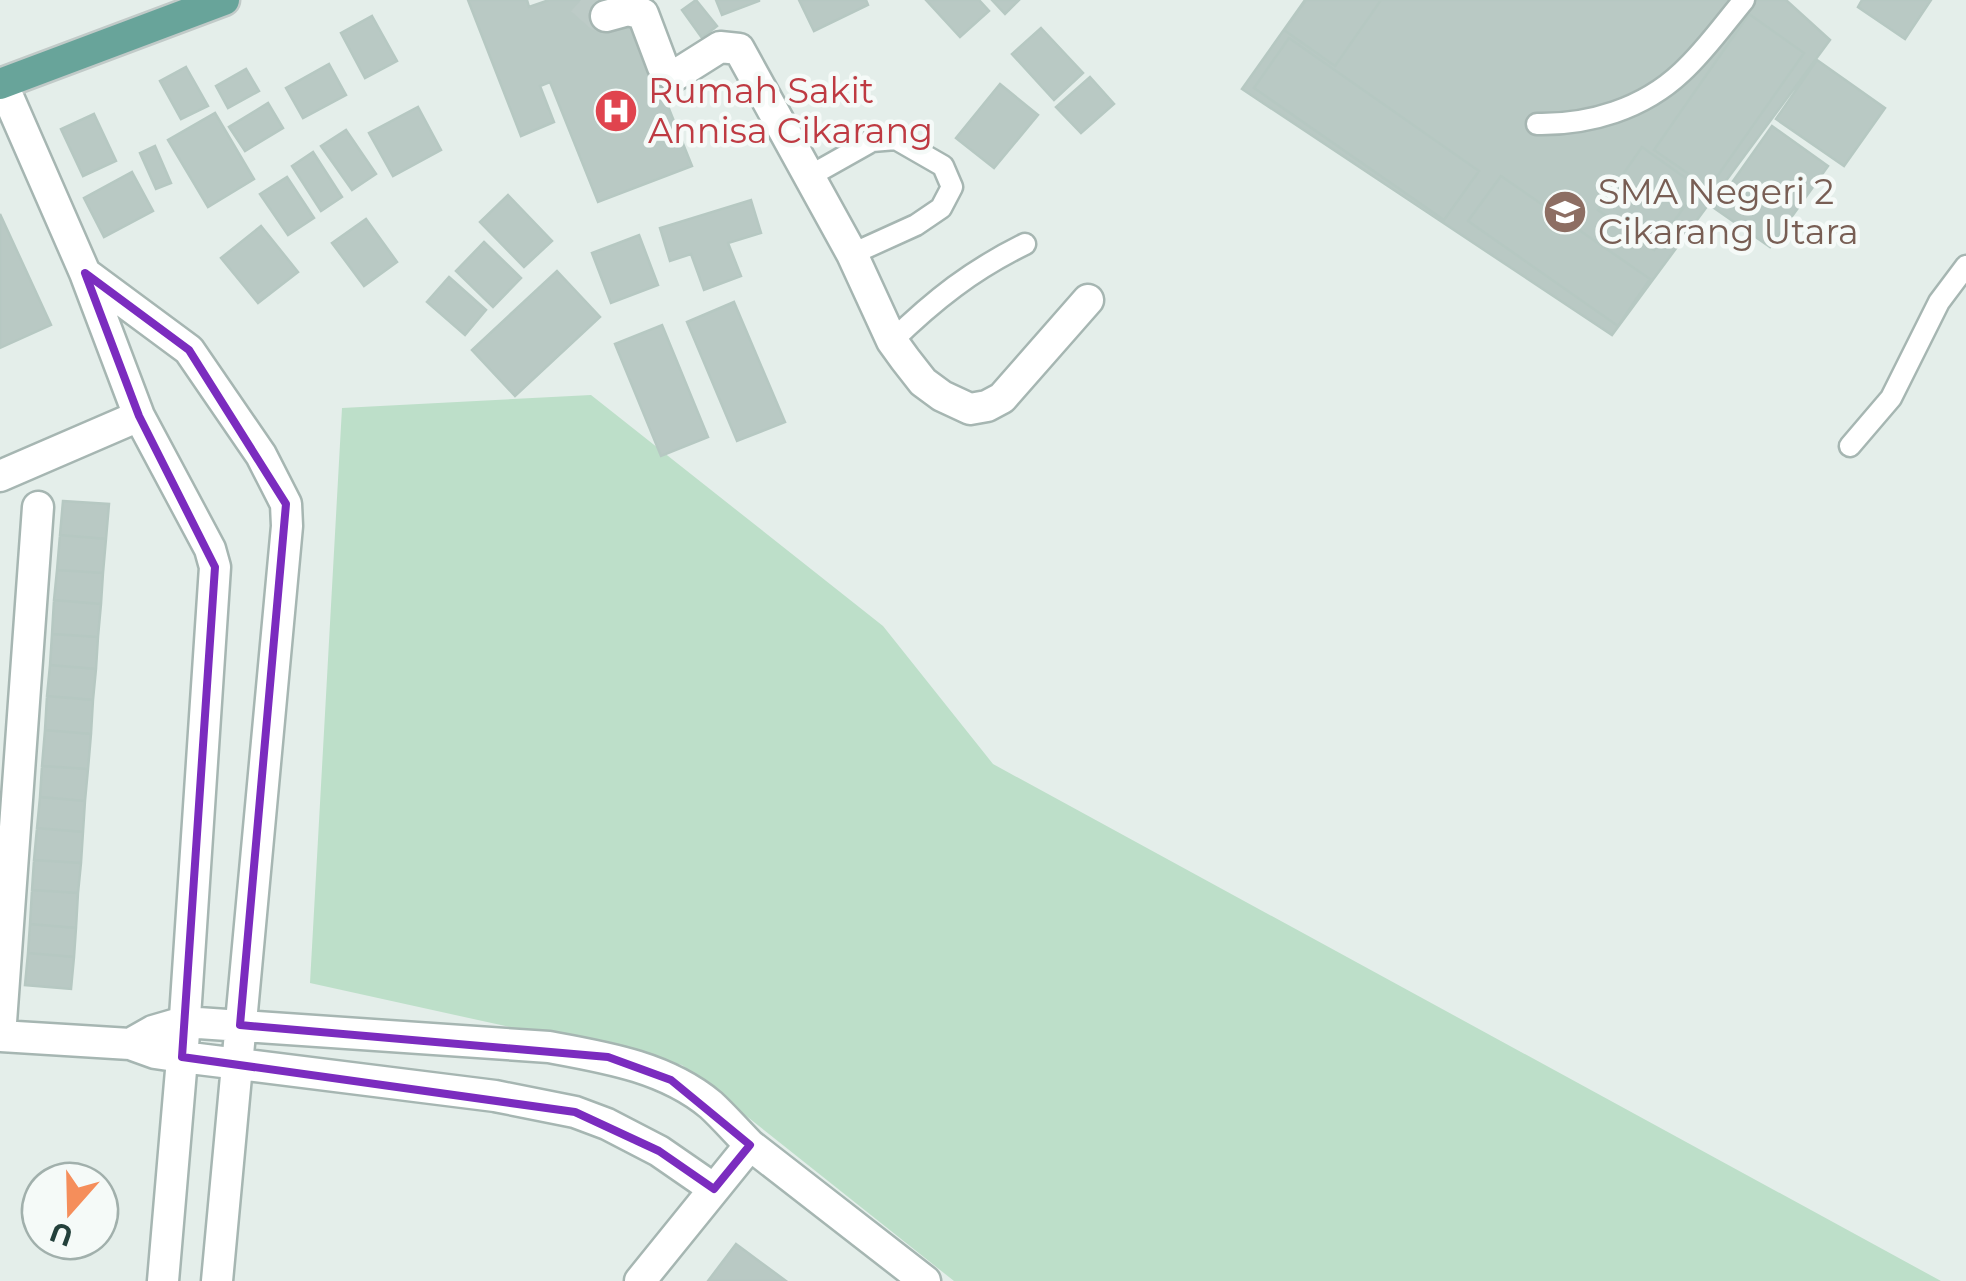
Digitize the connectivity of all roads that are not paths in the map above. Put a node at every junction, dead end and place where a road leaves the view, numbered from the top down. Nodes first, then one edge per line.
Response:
1 (224, 0) edge
2 (1744, 0) edge
3 (185, 7) edge
4 (606, 16) tunnel mouth
5 (1, 84) edge
6 (1537, 124) dead end
7 (808, 177) junction
8 (1025, 244) dead end
9 (852, 254) junction
10 (1966, 266) edge
11 (85, 274) junction
12 (1088, 300) dead end
13 (892, 341) junction
14 (139, 416) junction
15 (1850, 446) dead end
16 (0, 476) edge
17 (38, 507) dead end
18 (184, 1022) junction
19 (240, 1025) junction
20 (0, 1036) edge
21 (130, 1044) junction
22 (182, 1057) junction
23 (237, 1064) junction
24 (750, 1145) junction
25 (714, 1189) junction
26 (163, 1281) edge
27 (217, 1281) edge
28 (640, 1281) edge
29 (925, 1281) edge

1 - 3 main road
2 - 6 lane
3 - 5 main road
4 - 7 street
5 - 11 street
7 - 9 street
7 - 9 lane
8 - 13 lane
9 - 13 street
10 - 15 lane
11 - 14 street
11 - 19 street
12 - 13 street
14 - 16 street
14 - 18 street
17 - 20 street
18 - 19 street
18 - 21 street
18 - 22 street
19 - 23 street
19 - 24 street
20 - 21 street
21 - 22 street
22 - 23 street
22 - 26 street
23 - 25 street
23 - 27 street
24 - 25 street
24 - 29 street
25 - 28 street

